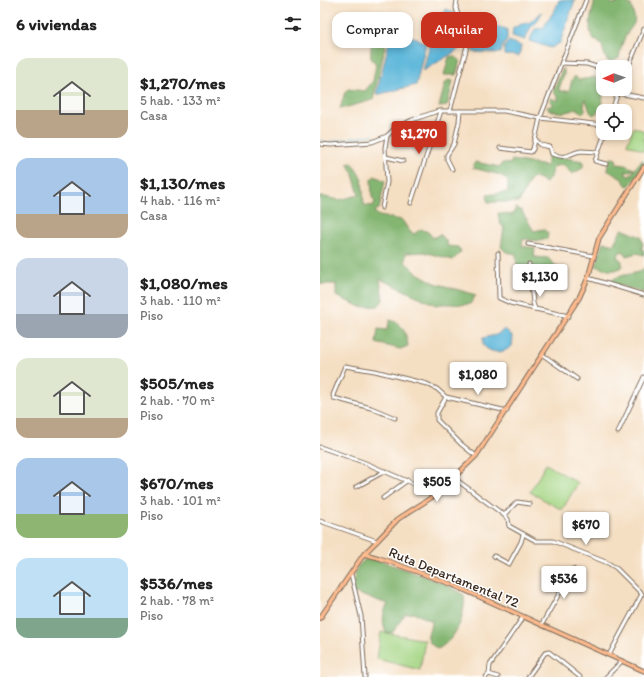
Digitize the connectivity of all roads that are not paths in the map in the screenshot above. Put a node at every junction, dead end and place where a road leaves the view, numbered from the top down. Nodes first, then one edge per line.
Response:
1 (457, 0) edge
2 (586, 0) edge
3 (644, 28) edge
4 (631, 60) edge
5 (562, 63) junction
6 (596, 67) edge
7 (632, 95) edge
8 (644, 98) edge
9 (441, 111) junction
10 (450, 111) junction
11 (460, 111) junction
12 (540, 118) junction
13 (596, 124) edge
14 (387, 136) junction
15 (534, 139) junction
16 (602, 140) edge
17 (320, 144) edge
18 (500, 148) dead end
19 (598, 152) junction
20 (386, 158) junction
21 (403, 161) dead end
22 (606, 164) dead end
23 (644, 167) edge
24 (452, 169) dead end
25 (411, 203) dead end
26 (382, 208) dead end
27 (528, 244) dead end
28 (498, 253) dead end
29 (594, 256) junction
30 (530, 264) dead end
31 (588, 278) junction
32 (644, 295) edge
33 (536, 309) junction
34 (569, 316) junction
35 (543, 355) junction
36 (644, 377) edge
37 (577, 380) dead end
38 (643, 383) edge
39 (446, 397) junction
40 (507, 411) junction
41 (395, 418) dead end
42 (618, 432) dead end
43 (320, 447) edge
44 (476, 456) junction
45 (385, 471) junction
46 (454, 478) junction
47 (408, 480) junction
48 (356, 487) dead end
49 (437, 494) junction
50 (383, 498) dead end
51 (530, 504) dead end
52 (504, 515) junction
53 (320, 521) edge
54 (523, 535) junction
55 (377, 540) junction
56 (364, 554) junction
57 (494, 556) dead end
58 (573, 569) dead end
59 (351, 574) junction
60 (643, 594) edge
61 (523, 617) junction
62 (320, 618) edge
63 (542, 624) junction
64 (609, 655) junction
65 (622, 661) junction
66 (644, 666) edge
67 (643, 671) edge
68 (488, 675) edge
69 (365, 677) edge
70 (498, 677) edge
71 (528, 677) edge
72 (580, 677) edge
73 (606, 677) edge

1 - 10 street
2 - 5 street
3 - 4 street
5 - 6 street
5 - 12 street
7 - 8 street
9 - 10 street
9 - 14 street
9 - 25 street
10 - 11 street
11 - 12 street
11 - 24 street
12 - 13 street
12 - 15 street
14 - 17 street
14 - 20 street
15 - 18 street
15 - 19 street
16 - 19 street
19 - 22 street
20 - 21 street
20 - 26 street
23 - 29 main road
27 - 29 street
28 - 33 street
29 - 31 main road
30 - 33 street
31 - 32 street
31 - 34 main road
33 - 34 street
34 - 35 main road
35 - 37 street
35 - 40 main road
36 - 38 street
38 - 42 street
39 - 40 street
39 - 41 street
39 - 44 street
40 - 44 main road
43 - 45 street
44 - 46 main road
45 - 47 street
45 - 48 street
46 - 49 main road
46 - 52 street
47 - 49 street
47 - 50 street
49 - 55 main road
51 - 52 street
52 - 54 street
53 - 55 street
54 - 57 street
54 - 60 street
55 - 56 main road
56 - 59 main road
56 - 61 main road, Ruta Departamental 72
58 - 63 street
59 - 62 main road
59 - 69 street
60 - 64 street
61 - 63 main road, Ruta Departamental 72
61 - 68 street
63 - 64 main road, Ruta Departamental 72
64 - 65 main road, Ruta Departamental 72
65 - 67 main road, Ruta Departamental 72
65 - 73 street
66 - 67 street
68 - 70 street
71 - 72 street

